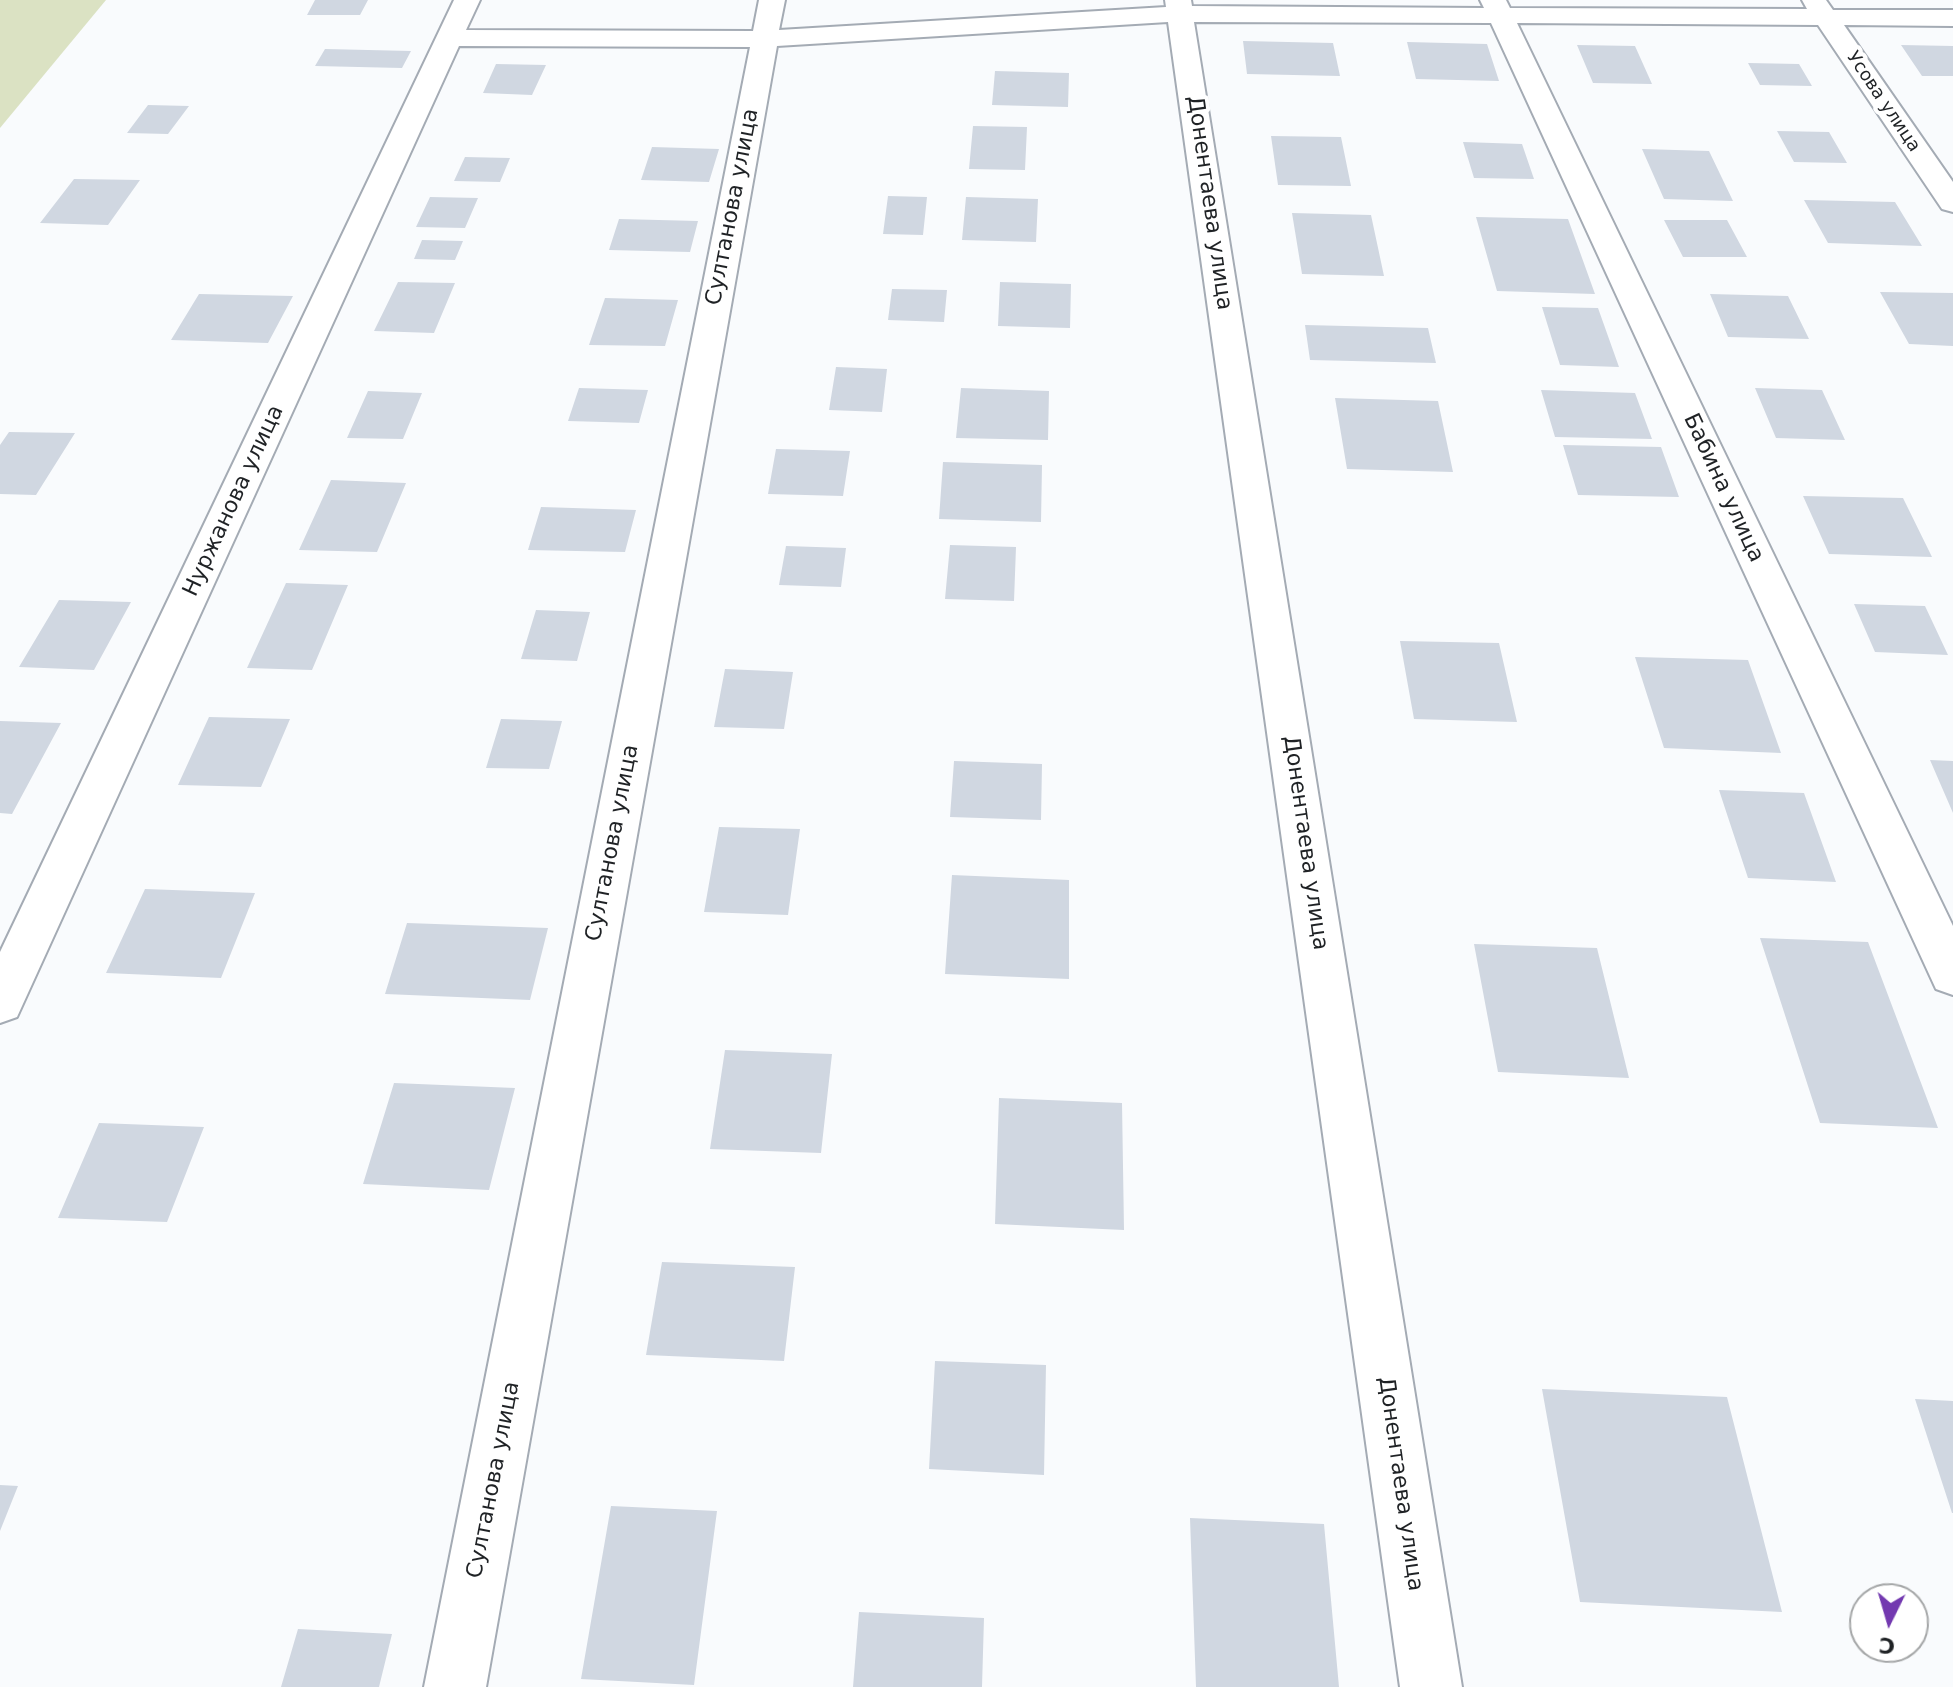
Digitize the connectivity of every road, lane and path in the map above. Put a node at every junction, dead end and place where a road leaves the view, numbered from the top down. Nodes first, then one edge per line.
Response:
1 (467, 0) edge
2 (1179, 7) edge
3 (1496, 8) edge
4 (1819, 9) edge
5 (1953, 18) edge
6 (768, 20) edge
7 (451, 38) junction
8 (1953, 203) edge
9 (1953, 975) edge
10 (0, 1002) edge
11 (455, 1687) edge
12 (1431, 1687) edge

1 - 7 street, Нуржанова улица
2 - 3 street
2 - 6 street
2 - 12 street, Донентаева улица
3 - 4 street
3 - 9 street, Бабина улица
4 - 5 street
4 - 8 street, Усова улица
6 - 7 street
6 - 11 street, Султанова улица
7 - 10 street, Нуржанова улица

